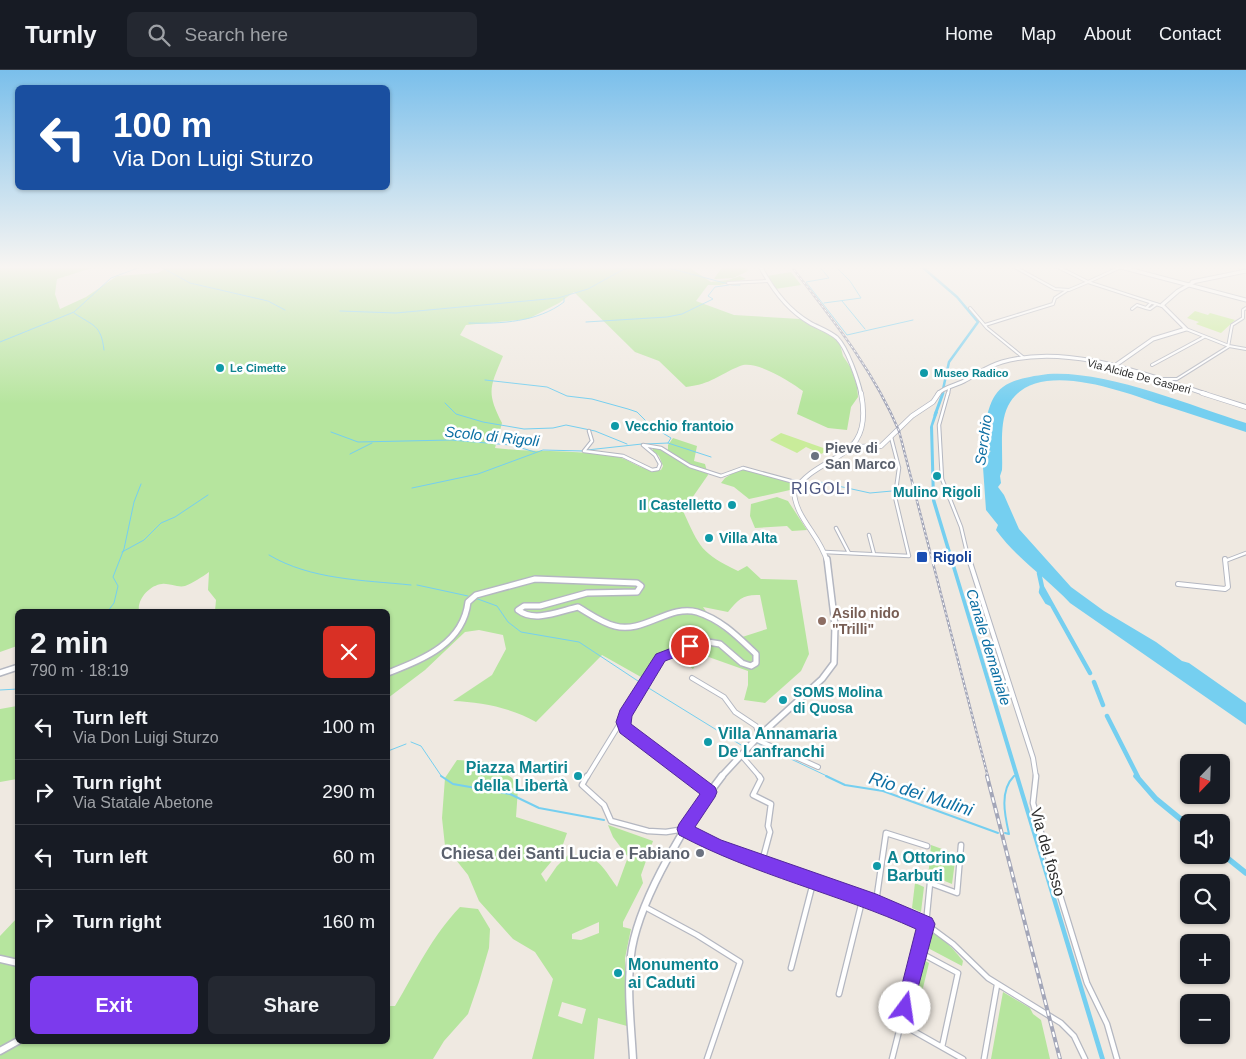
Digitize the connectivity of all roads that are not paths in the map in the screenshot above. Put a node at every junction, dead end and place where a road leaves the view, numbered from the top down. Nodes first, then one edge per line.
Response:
1 (795, 312) edge
2 (974, 312) edge
3 (1027, 312) edge
4 (1169, 312) edge
5 (1243, 312) edge
6 (985, 325) junction
7 (1186, 328) junction
8 (1205, 337) junction
9 (1229, 346) junction
10 (1246, 349) edge
11 (1024, 358) junction
12 (1152, 365) dead end
13 (1113, 367) junction
14 (1161, 381) junction
15 (946, 389) junction
16 (1246, 407) edge
17 (589, 431) dead end
18 (892, 437) junction
19 (852, 447) junction
20 (798, 483) junction
21 (836, 528) dead end
22 (869, 536) dead end
23 (824, 552) junction
24 (849, 553) junction
25 (1246, 553) edge
26 (874, 554) junction
27 (1178, 584) dead end
28 (15, 668) edge
29 (390, 672) edge
30 (0, 673) edge
31 (692, 678) dead end
32 (623, 719) junction
33 (757, 737) junction
34 (740, 753) junction
35 (818, 767) dead end
36 (709, 792) junction
37 (685, 829) junction
38 (961, 845) dead end
39 (927, 846) dead end
40 (762, 862) junction
41 (814, 879) junction
42 (863, 897) junction
43 (876, 902) junction
44 (645, 908) junction
45 (926, 924) junction
46 (919, 952) junction
47 (0, 959) edge
48 (15, 962) edge
49 (791, 968) dead end
50 (997, 985) junction
51 (839, 994) dead end
52 (901, 1024) junction
53 (15, 1043) edge
54 (942, 1047) junction
55 (0, 1051) edge
56 (633, 1059) edge
57 (707, 1059) edge
58 (892, 1059) edge
59 (963, 1059) edge
60 (984, 1059) edge
61 (1085, 1059) edge
62 (1117, 1059) edge

1 - 19 street
2 - 6 street
3 - 6 street
4 - 7 street
5 - 9 street
6 - 11 street
7 - 8 street
7 - 13 street
8 - 9 street
8 - 12 street
9 - 10 street
9 - 14 street
11 - 13 street, Via Alcide De Gasperi
11 - 15 street, Via Alcide De Gasperi
13 - 14 street, Via Alcide De Gasperi
14 - 16 street, Via Alcide De Gasperi
15 - 18 street, Via Alcide De Gasperi
15 - 62 street, Via del fosso
17 - 20 street
18 - 19 street, Via Alcide De Gasperi
18 - 26 street
19 - 20 street
20 - 23 street
21 - 24 street
22 - 26 street
23 - 24 street
23 - 33 street
24 - 26 street
25 - 27 street
28 - 30 street
29 - 32 street
31 - 33 street
32 - 36 street
32 - 37 street
33 - 34 street
33 - 35 street
34 - 36 street
34 - 40 street
36 - 37 street
37 - 40 street
37 - 44 street
38 - 45 street
39 - 43 street
40 - 41 street
41 - 42 street
41 - 49 street
42 - 43 street
42 - 51 street
43 - 45 street
44 - 56 street
44 - 57 street
45 - 46 street
45 - 50 street
46 - 52 street
46 - 54 street
47 - 48 street
50 - 60 street
50 - 61 street
52 - 54 street
52 - 58 street
53 - 55 street
54 - 59 street

